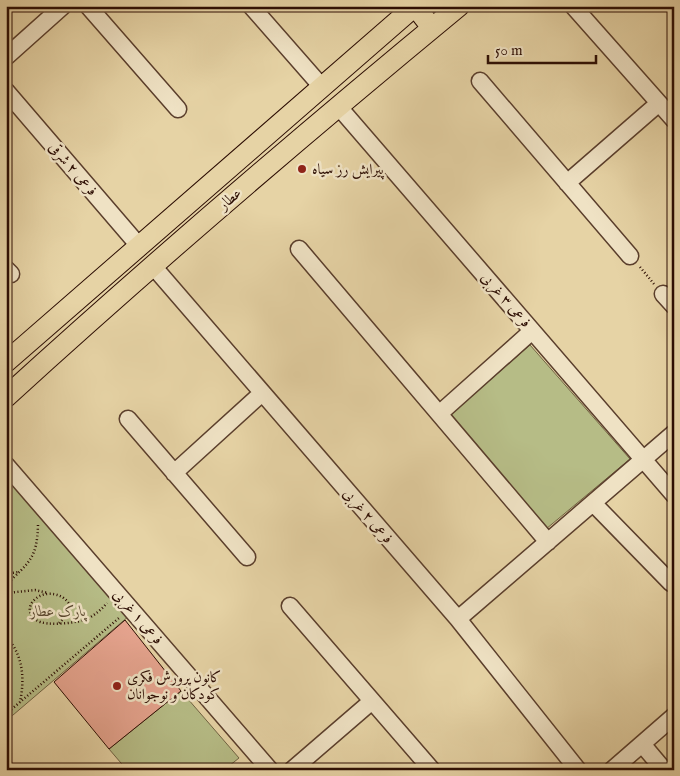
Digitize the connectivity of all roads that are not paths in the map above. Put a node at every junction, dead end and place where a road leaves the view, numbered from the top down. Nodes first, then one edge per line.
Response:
1 (63, 6) edge
2 (88, 6) edge
3 (251, 6) edge
4 (415, 6) edge
5 (459, 6) edge
6 (573, 6) edge
7 (432, 28) junction
8 (6, 57) edge
9 (480, 81) dead end
10 (322, 87) junction
11 (6, 92) edge
12 (659, 103) junction
13 (338, 106) junction
14 (178, 109) dead end
15 (674, 120) edge
16 (567, 183) junction
17 (140, 246) junction
18 (299, 249) dead end
19 (630, 256) road end
20 (153, 266) junction
21 (532, 331) junction
22 (6, 362) edge
23 (262, 393) junction
24 (6, 397) edge
25 (439, 414) junction
26 (128, 419) dead end
27 (674, 434) edge
28 (643, 459) junction
29 (6, 465) edge
30 (174, 473) junction
31 (674, 495) edge
32 (593, 503) junction
33 (548, 542) junction
34 (247, 557) dead end
35 (671, 583) dead end
36 (290, 606) dead end
37 (458, 619) junction
38 (372, 701) junction
39 (674, 716) edge
40 (642, 744) junction
41 (616, 769) edge
42 (270, 770) edge
43 (292, 770) edge
44 (432, 770) edge
45 (578, 770) edge
46 (664, 770) edge

1 - 8 street
2 - 14 street
3 - 10 street
4 - 7 main road
4 - 10 main road, عطار
5 - 7 main road, عطار
6 - 12 street
7 - 13 main road, عطار
9 - 16 street
10 - 17 main road, عطار
11 - 17 street, فرعی ۲ شرقی
12 - 15 street
12 - 16 street
13 - 20 main road, عطار
13 - 21 street, فرعی ۳ غربی
16 - 19 street
17 - 22 main road, عطار
18 - 25 street
20 - 23 street, فرعی ۲ غربی
20 - 24 main road, عطار
21 - 25 street
21 - 28 street, فرعی ۳ غربی
23 - 30 street
23 - 37 street, فرعی ۲ غربی
25 - 33 street
26 - 30 street
27 - 28 street
28 - 31 street, فرعی ۳ غربی
28 - 32 street
29 - 42 street, فرعی ۱ غربی
30 - 34 street
32 - 33 street
32 - 35 street
33 - 37 street
36 - 38 street
37 - 45 street, فرعی ۲ غربی
38 - 43 street
38 - 44 street
39 - 40 street
40 - 41 street
40 - 46 street

